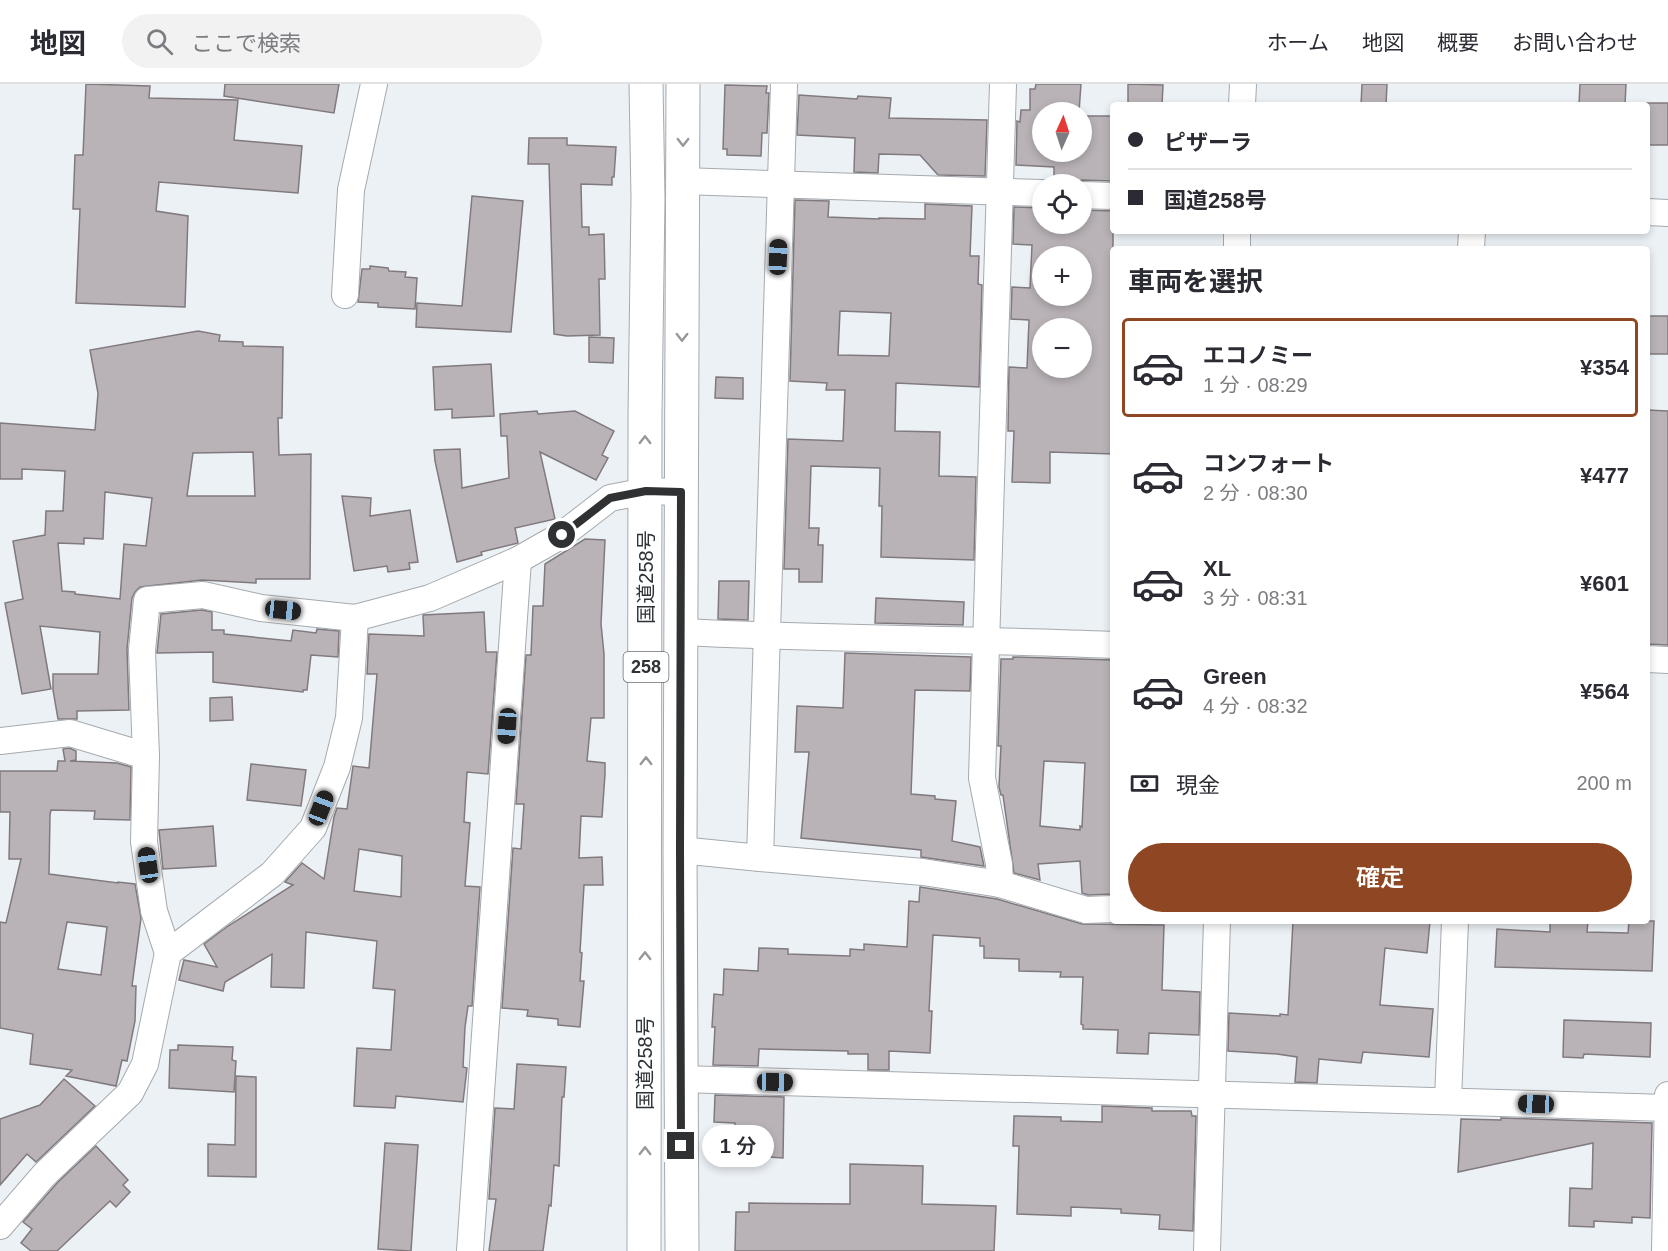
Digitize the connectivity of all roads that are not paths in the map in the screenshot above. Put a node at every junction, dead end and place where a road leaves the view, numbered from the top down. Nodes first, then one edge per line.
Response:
1 (374, 84) edge
2 (646, 84) edge
3 (683, 84) edge
4 (784, 84) edge
5 (1003, 84) edge
6 (1243, 84) edge
7 (1242, 102) edge
8 (682, 181) junction
9 (780, 186) junction
10 (999, 191) junction
11 (1032, 193) edge
12 (1092, 195) edge
13 (1110, 196) edge
14 (1650, 212) edge
15 (1668, 213) edge
16 (345, 295) dead end
17 (646, 491) junction
18 (681, 492) junction
19 (518, 560) junction
20 (355, 618) junction
21 (681, 632) junction
22 (766, 636) junction
23 (987, 639) junction
24 (1110, 645) edge
25 (1650, 659) edge
26 (1668, 660) edge
27 (0, 741) edge
28 (146, 756) junction
29 (680, 850) junction
30 (760, 858) junction
31 (1000, 884) junction
32 (1110, 909) edge
33 (1217, 924) edge
34 (1455, 924) edge
35 (168, 953) junction
36 (681, 1079) junction
37 (1212, 1095) junction
38 (1668, 1095) edge
39 (1449, 1101) junction
40 (1668, 1108) edge
41 (644, 1195) junction
42 (682, 1214) junction
43 (0, 1226) edge
44 (470, 1251) edge
45 (628, 1251) edge
46 (644, 1251) edge
47 (682, 1251) edge
48 (696, 1251) edge
49 (1207, 1251) edge
50 (1665, 1251) edge

1 - 16 street
17 -> 2 highway, 国道258号 / 258
3 -> 8 highway, 国道258号 / 258
4 - 9 street
5 - 10 street
6 - 7 street
8 - 9 street
8 -> 18 highway, 国道258号 / 258
9 - 10 street
9 - 22 street
10 - 11 street
10 - 23 street
12 - 13 street
14 - 15 street
17 - 18 street
17 - 19 street
41 -> 17 highway, 国道258号 / 258
18 - 21 highway, 国道258号 / 258
19 - 20 street
19 - 44 street
20 - 28 street
20 - 35 street
21 - 22 street
21 - 29 highway, 国道258号 / 258
22 - 23 street
22 - 30 street
23 - 24 street
23 - 31 street
25 - 26 street
27 - 28 street
28 - 35 street
29 - 30 street
29 - 36 highway, 国道258号 / 258
30 - 31 street
31 - 32 street
33 - 37 street
34 - 39 street
35 - 43 street
36 - 37 street
36 - 42 highway, 国道258号 / 258
37 - 39 street
37 - 49 street
38 - 40 street
39 - 40 street
40 - 50 street
41 - 45 street
41 - 46 highway, 国道258号 / 258
42 - 47 highway, 国道258号 / 258
42 - 48 street

